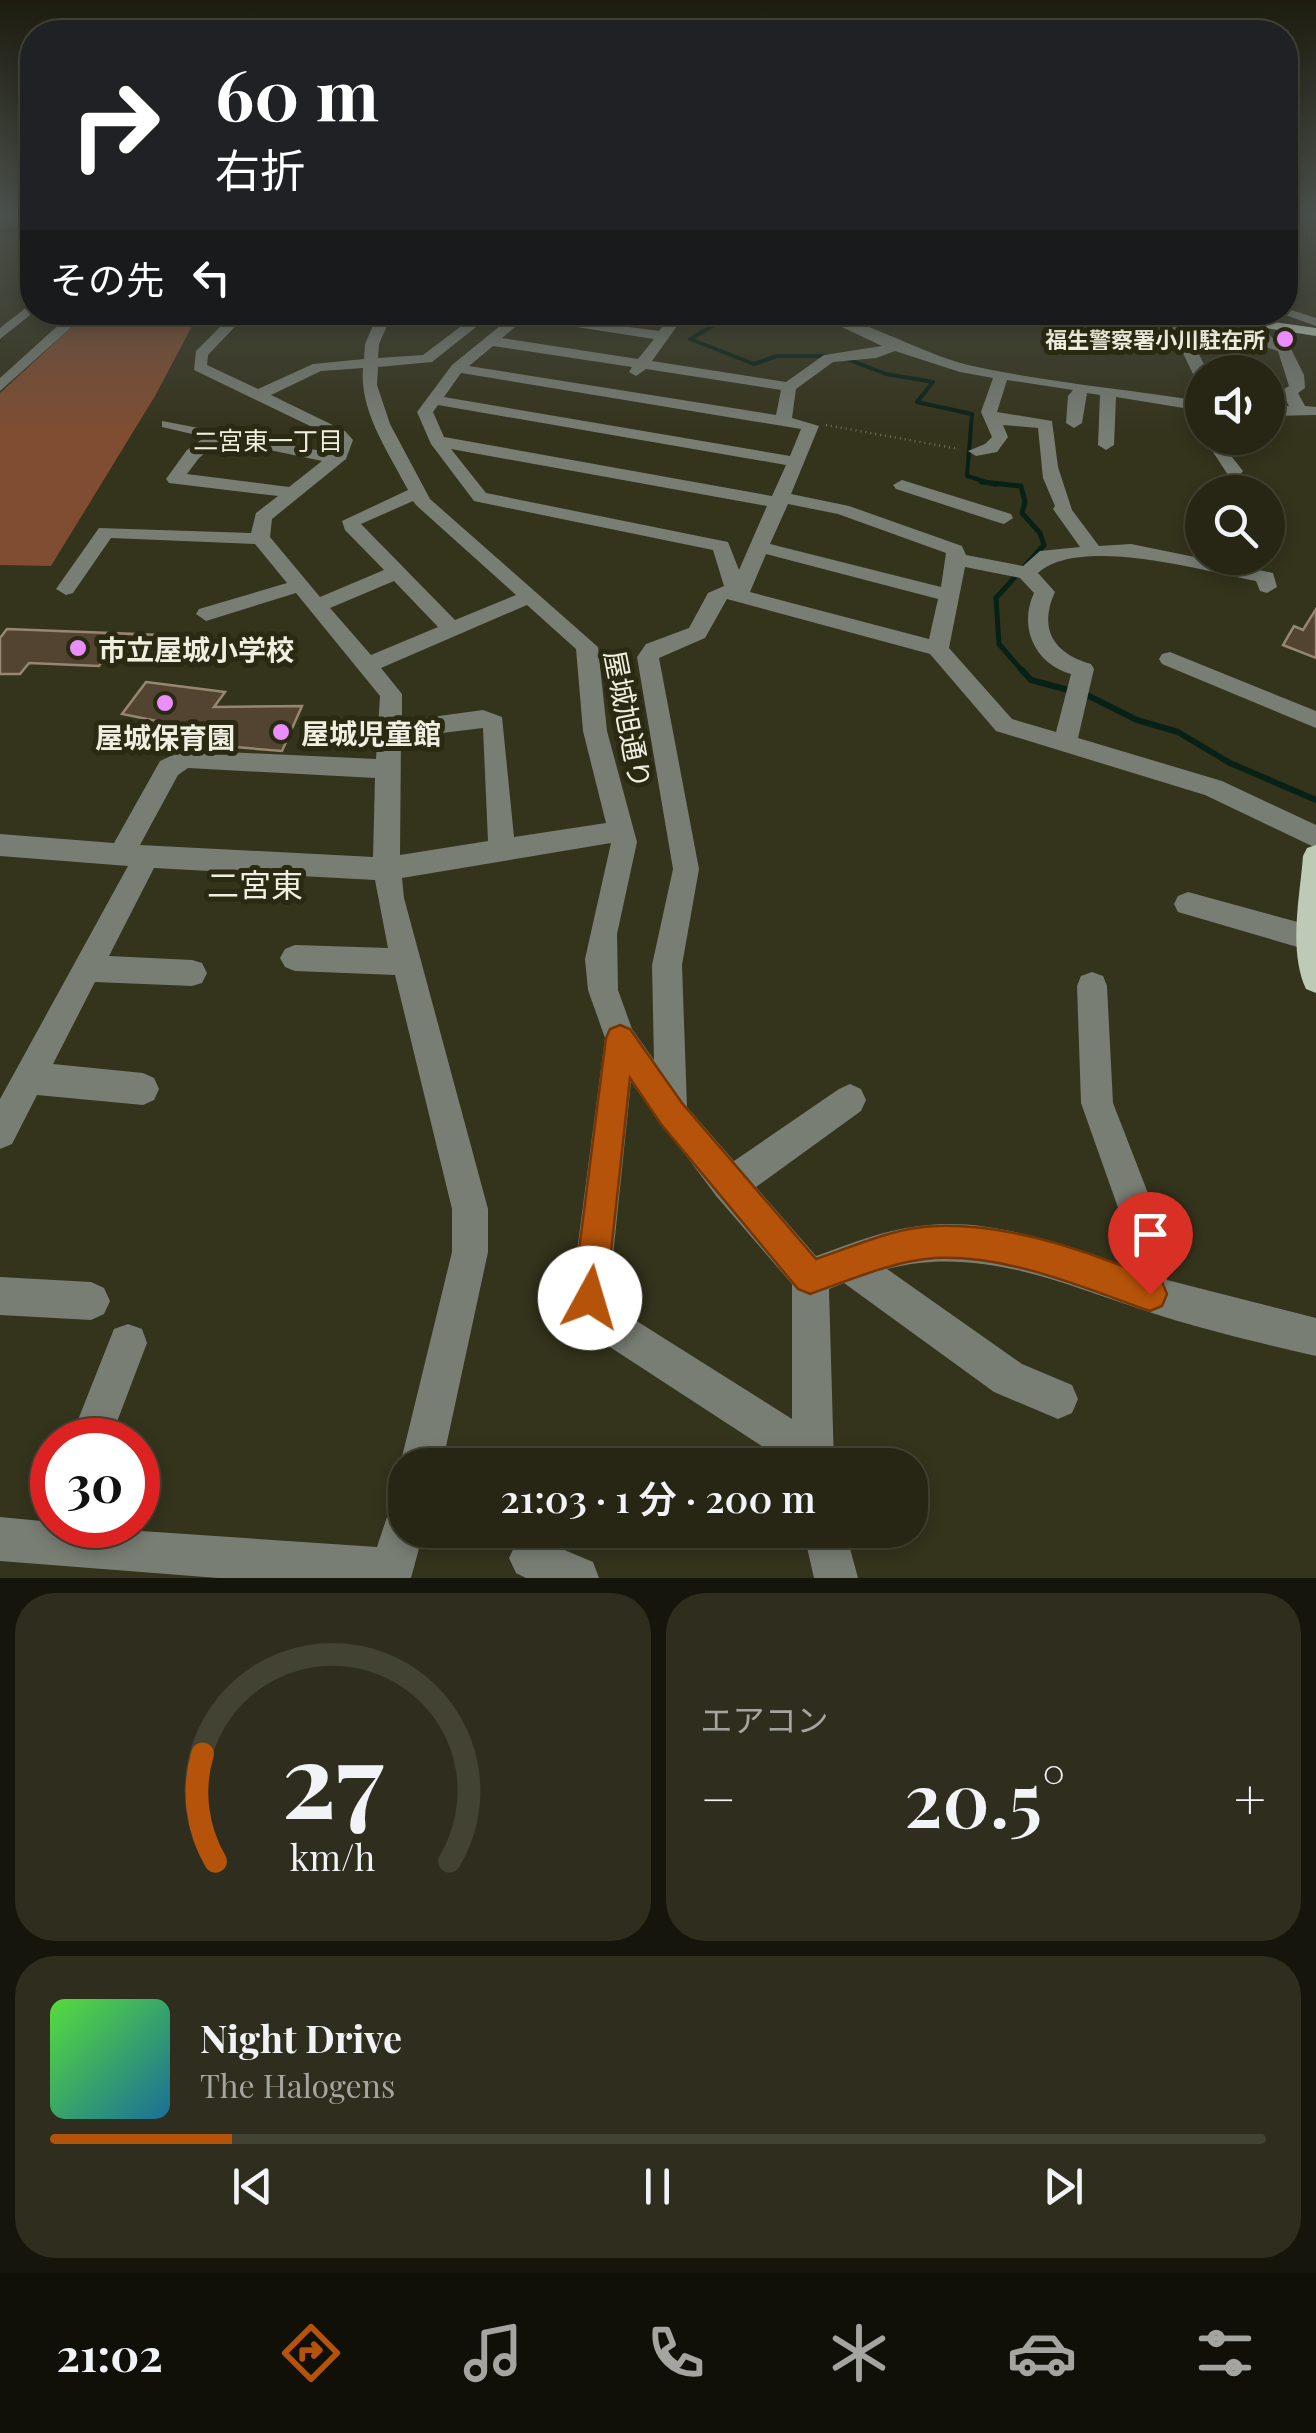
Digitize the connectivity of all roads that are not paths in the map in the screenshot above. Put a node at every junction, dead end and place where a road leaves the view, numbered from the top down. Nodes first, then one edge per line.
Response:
1 (20, 318) edge
2 (67, 325) edge
3 (230, 325) edge
4 (380, 325) edge
5 (472, 325) edge
6 (510, 325) edge
7 (594, 325) edge
8 (672, 325) edge
9 (846, 325) edge
10 (1176, 325) edge
11 (1253, 325) edge
12 (1274, 325) edge
13 (1316, 332) edge
14 (0, 335) edge
15 (664, 336) junction
16 (490, 341) junction
17 (894, 346) junction
18 (1192, 355) edge
19 (702, 358) dead end
20 (369, 364) junction
21 (642, 364) junction
22 (457, 368) junction
23 (1002, 374) junction
24 (1079, 383) junction
25 (772, 384) junction
26 (0, 386) edge
27 (789, 387) junction
28 (1108, 391) junction
29 (257, 396) junction
30 (434, 400) junction
31 (1185, 403) edge
32 (1301, 411) edge
33 (990, 419) junction
34 (783, 421) junction
35 (1074, 423) dead end
36 (168, 424) dead end
37 (1316, 424) edge
38 (594, 428) junction
39 (218, 434) junction
40 (441, 442) junction
41 (1106, 445) dead end
42 (970, 451) road end
43 (1222, 455) edge
44 (335, 458) junction
45 (796, 462) junction
46 (1234, 470) dead end
47 (290, 492) junction
48 (418, 492) junction
49 (892, 498) junction
50 (780, 500) junction
51 (1004, 518) dead end
52 (1166, 535) dead end
53 (260, 538) junction
54 (721, 546) junction
55 (758, 550) junction
56 (1166, 557) junction
57 (957, 560) junction
58 (1093, 561) junction
59 (399, 571) junction
60 (1019, 571) junction
61 (298, 586) junction
62 (1267, 586) dead end
63 (66, 589) dead end
64 (949, 595) junction
65 (531, 596) junction
66 (738, 596) junction
67 (316, 606) junction
68 (206, 614) dead end
69 (453, 630) junction
70 (938, 649) junction
71 (1170, 659) dead end
72 (368, 665) junction
73 (1316, 720) edge
74 (390, 732) junction
75 (1065, 745) junction
76 (388, 769) junction
77 (621, 831) junction
78 (1316, 837) edge
79 (0, 845) edge
80 (502, 850) junction
81 (134, 856) junction
82 (1316, 856) edge
83 (386, 869) junction
84 (1188, 904) dead end
85 (1311, 938) junction
86 (294, 958) dead end
87 (406, 962) junction
88 (88, 968) junction
89 (192, 973) dead end
90 (1316, 979) edge
91 (1092, 986) dead end
92 (620, 1038) junction
93 (29, 1078) junction
94 (143, 1089) dead end
95 (850, 1100) dead end
96 (671, 1113) junction
97 (0, 1132) edge
98 (730, 1185) junction
99 (849, 1264) junction
100 (810, 1277) junction
101 (1150, 1294) junction
102 (0, 1296) edge
103 (90, 1302) dead end
104 (1316, 1337) edge
105 (128, 1344) dead end
106 (1058, 1399) dead end
107 (99, 1418) edge
108 (425, 1448) edge
109 (795, 1448) edge
110 (813, 1448) edge
111 (30, 1536) edge
112 (0, 1539) edge
113 (160, 1545) edge
114 (398, 1548) edge
115 (828, 1548) edge
116 (531, 1558) dead end
117 (576, 1578) edge
118 (836, 1578) edge

1 - 14 street
2 - 26 street
3 - 29 street
4 - 20 street, 屋城旭通り
5 - 20 street
6 - 16 street
7 - 15 street
8 - 15 street
9 - 17 street
10 - 18 street
11 - 32 street
12 - 13 main road
15 - 21 street
16 - 21 street
16 - 22 street
17 - 23 street
17 - 27 street
19 - 25 street
20 - 29 street
20 - 48 street, 屋城旭通り
21 - 25 street
21 - 38 street
22 - 30 street
22 - 38 street
23 - 24 street
23 - 33 street
24 - 28 street
24 - 35 street
25 - 27 street
27 - 34 street
28 - 31 street
28 - 41 street
29 - 44 street
30 - 38 street
30 - 40 street
32 - 37 street
33 - 42 street
33 - 58 street
34 - 38 street
34 - 45 street
36 - 39 street
38 - 40 street
38 - 45 street
38 - 50 street
39 - 44 street
39 - 47 street
40 - 54 street
43 - 46 street
44 - 47 street
45 - 50 street
47 - 53 street
48 - 59 street
48 - 65 street, 屋城旭通り
49 - 50 street
49 - 51 street
49 - 57 street
50 - 55 street
52 - 56 street
53 - 61 street
53 - 63 street
54 - 55 street
54 - 66 street
55 - 64 street
55 - 66 street
56 - 58 street
56 - 62 street
57 - 60 street
57 - 64 street
58 - 60 street
59 - 67 street
59 - 69 street
60 - 75 street
61 - 67 street
61 - 68 street
64 - 70 street
65 - 69 street
65 - 77 street, 屋城旭通り
66 - 70 street
66 - 96 street
67 - 72 street
69 - 72 street
70 - 75 street
71 - 73 street
72 - 74 street
74 - 76 street
74 - 80 street
75 - 78 street
76 - 81 street
76 - 83 street
77 - 80 street
77 - 92 street, 屋城旭通り
79 - 81 street
80 - 83 street
81 - 83 street
81 - 88 street
82 - 85 main road
83 - 87 street
84 - 85 street
85 - 90 main road
86 - 87 street
87 - 108 street
88 - 89 street
88 - 93 street
91 - 101 street
92 - 96 street
92 - 109 street
93 - 94 street
93 - 97 street
95 - 98 street
96 - 98 street
98 - 100 street
99 - 100 street
99 - 101 street
99 - 106 street
100 - 110 street
101 - 104 street
102 - 103 street
105 - 107 street
111 - 112 street
113 - 114 street
115 - 118 street
116 - 117 street

